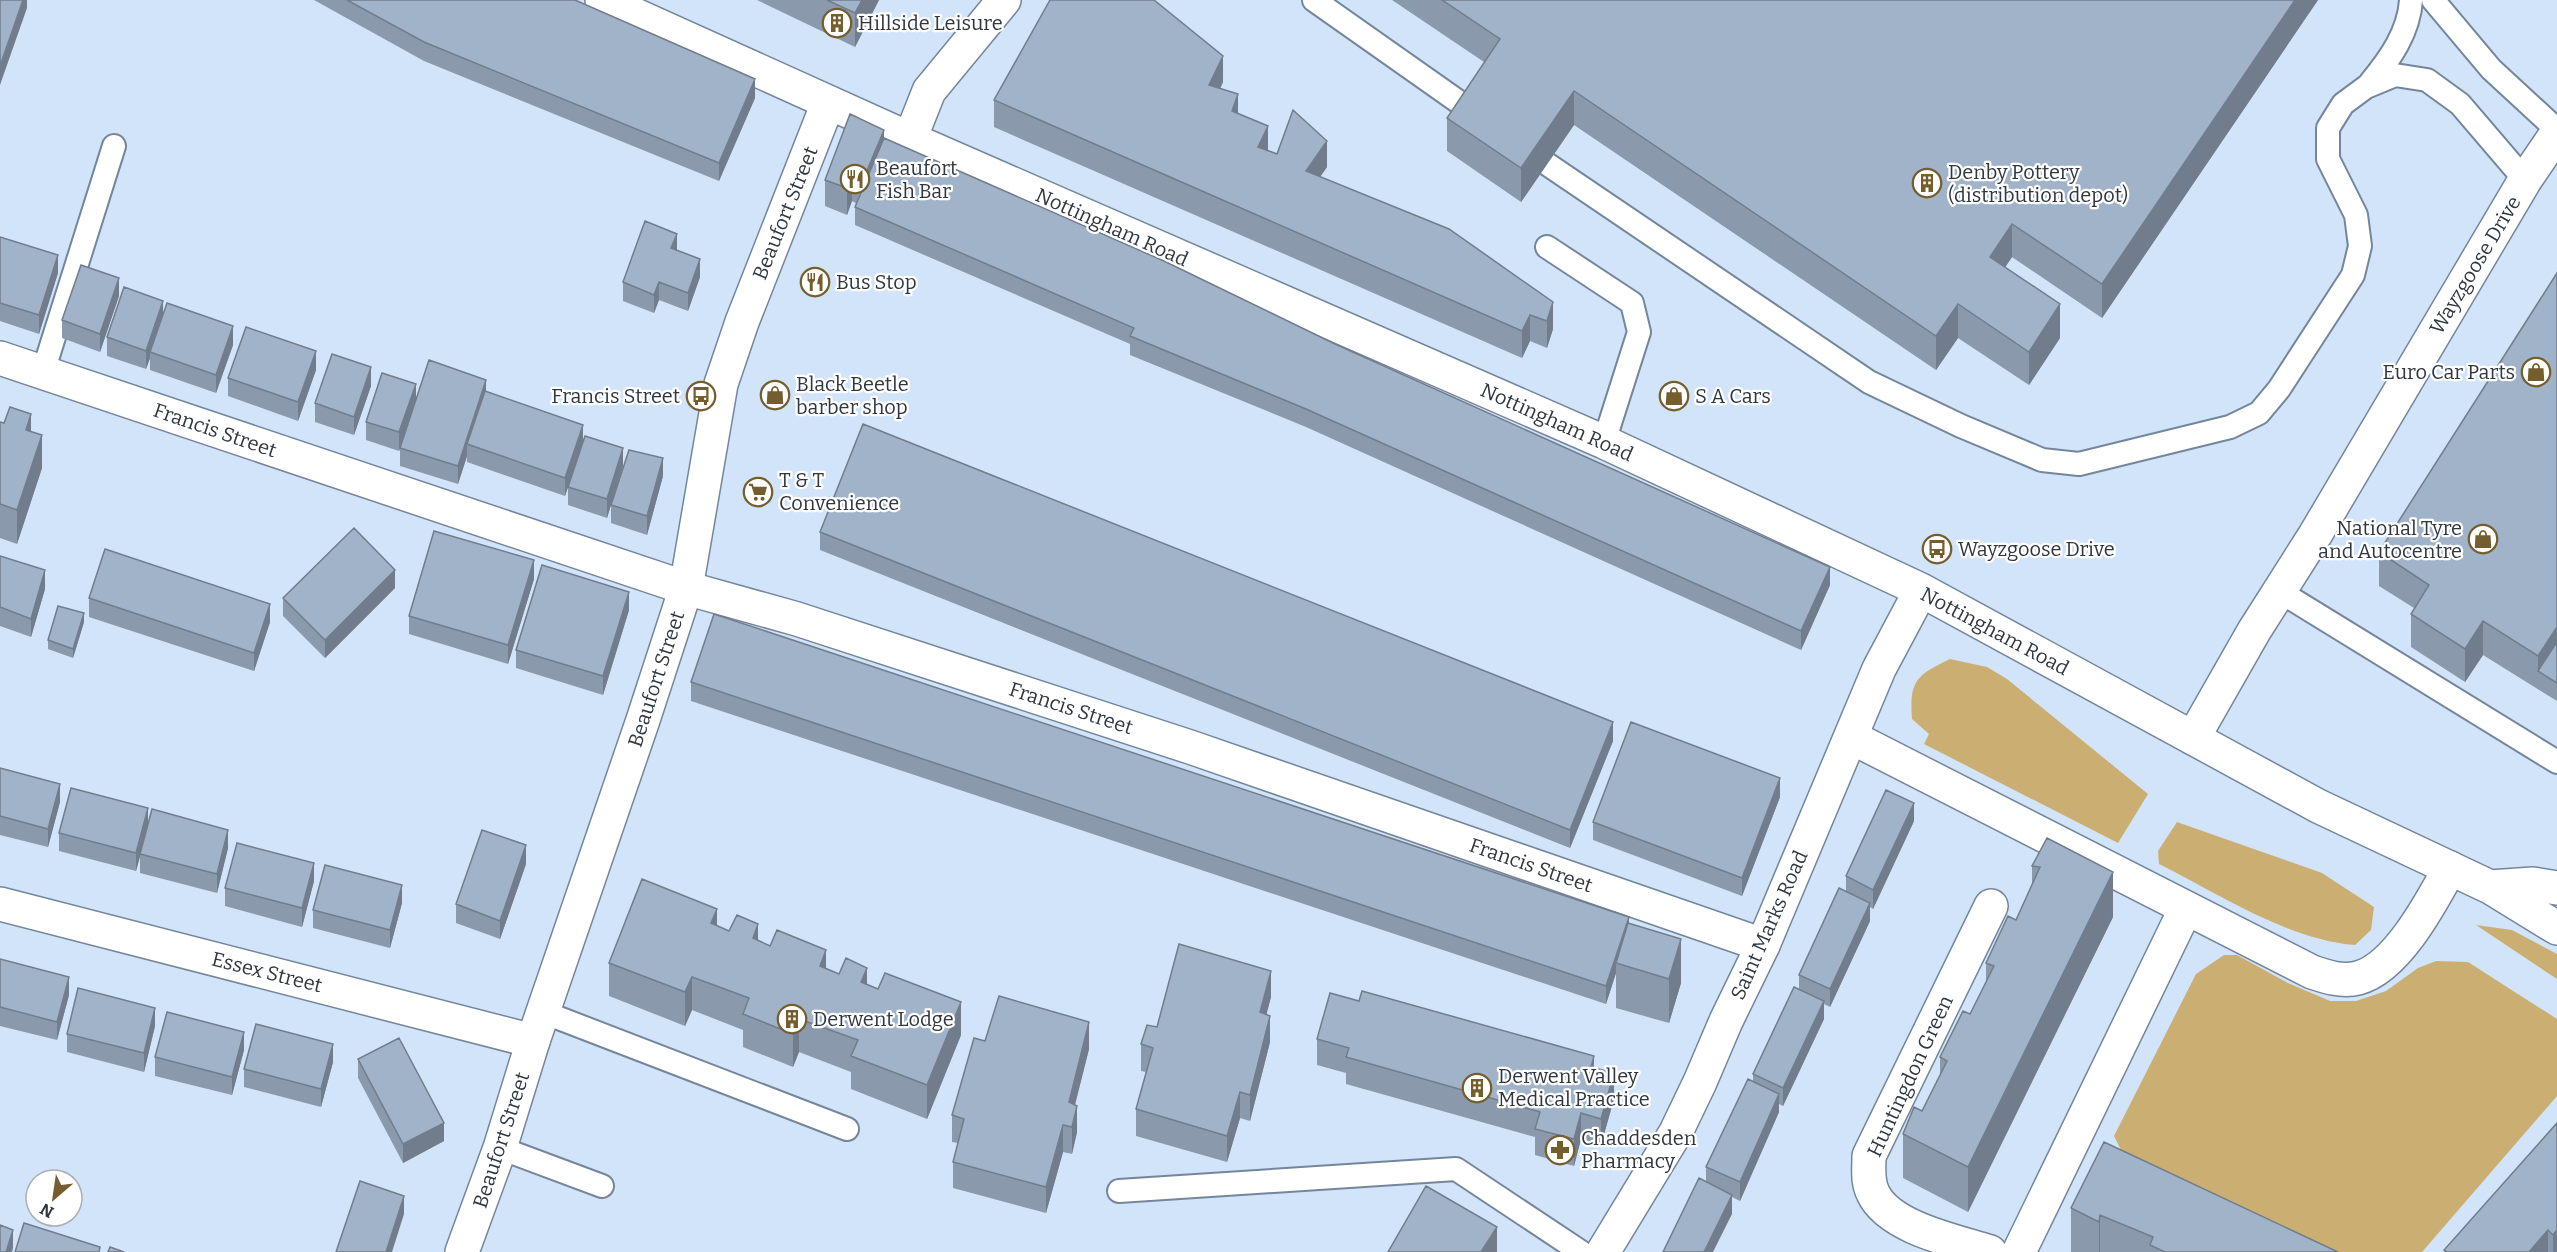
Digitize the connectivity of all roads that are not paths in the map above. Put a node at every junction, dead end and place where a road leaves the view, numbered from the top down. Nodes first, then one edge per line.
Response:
1 (602, 0) edge
2 (1004, 0) edge
3 (1314, 0) edge
4 (2411, 0) edge
5 (2433, 0) edge
6 (2366, 87) junction
7 (828, 103) junction
8 (1473, 112) edge
9 (2557, 132) edge
10 (910, 139) junction
11 (114, 146) dead end
12 (1547, 164) edge
13 (2525, 180) junction
14 (1547, 247) dead end
15 (0, 358) edge
16 (43, 372) junction
17 (1604, 442) junction
18 (686, 588) junction
19 (1921, 590) junction
20 (2279, 591) junction
21 (1851, 737) junction
22 (2193, 738) junction
23 (2557, 762) edge
24 (2450, 868) junction
25 (2490, 887) junction
26 (2557, 888) edge
27 (0, 904) edge
28 (1991, 906) dead end
29 (2186, 908) junction
30 (2557, 928) edge
31 (1763, 945) junction
32 (538, 1026) junction
33 (847, 1129) dead end
34 (500, 1148) junction
35 (602, 1185) dead end
36 (1119, 1191) dead end
37 (462, 1252) edge
38 (1581, 1252) edge
39 (1603, 1252) edge
40 (1990, 1252) edge
41 (2019, 1252) edge

1 - 7 street, Nottingham Road
2 - 10 street
3 - 8 lane
4 - 6 lane
5 - 9 lane
6 - 12 lane
6 - 13 lane
7 - 10 street, Nottingham Road
7 - 18 street, Beaufort Street
9 - 13 street, Wayzgoose Drive
10 - 17 street, Nottingham Road
11 - 16 lane
13 - 20 street, Wayzgoose Drive
14 - 17 lane
15 - 16 street, Francis Street
16 - 18 street, Francis Street
17 - 19 street, Nottingham Road
18 - 31 street, Francis Street
18 - 32 street, Beaufort Street
19 - 21 street, Saint Marks Road
19 - 22 street, Nottingham Road
20 - 22 street, Wayzgoose Drive
20 - 23 lane
21 - 29 street
21 - 31 street, Saint Marks Road
22 - 24 street, Nottingham Road
24 - 25 street, Nottingham Road
24 - 29 street
25 - 26 street, Nottingham Road
25 - 30 street, Nottingham Road
27 - 32 street, Essex Street
28 - 40 street, Huntingdon Green
29 - 41 street
31 - 39 street, Saint Marks Road
32 - 33 lane
32 - 34 street, Beaufort Street
34 - 35 lane
34 - 37 street, Beaufort Street
36 - 38 lane

